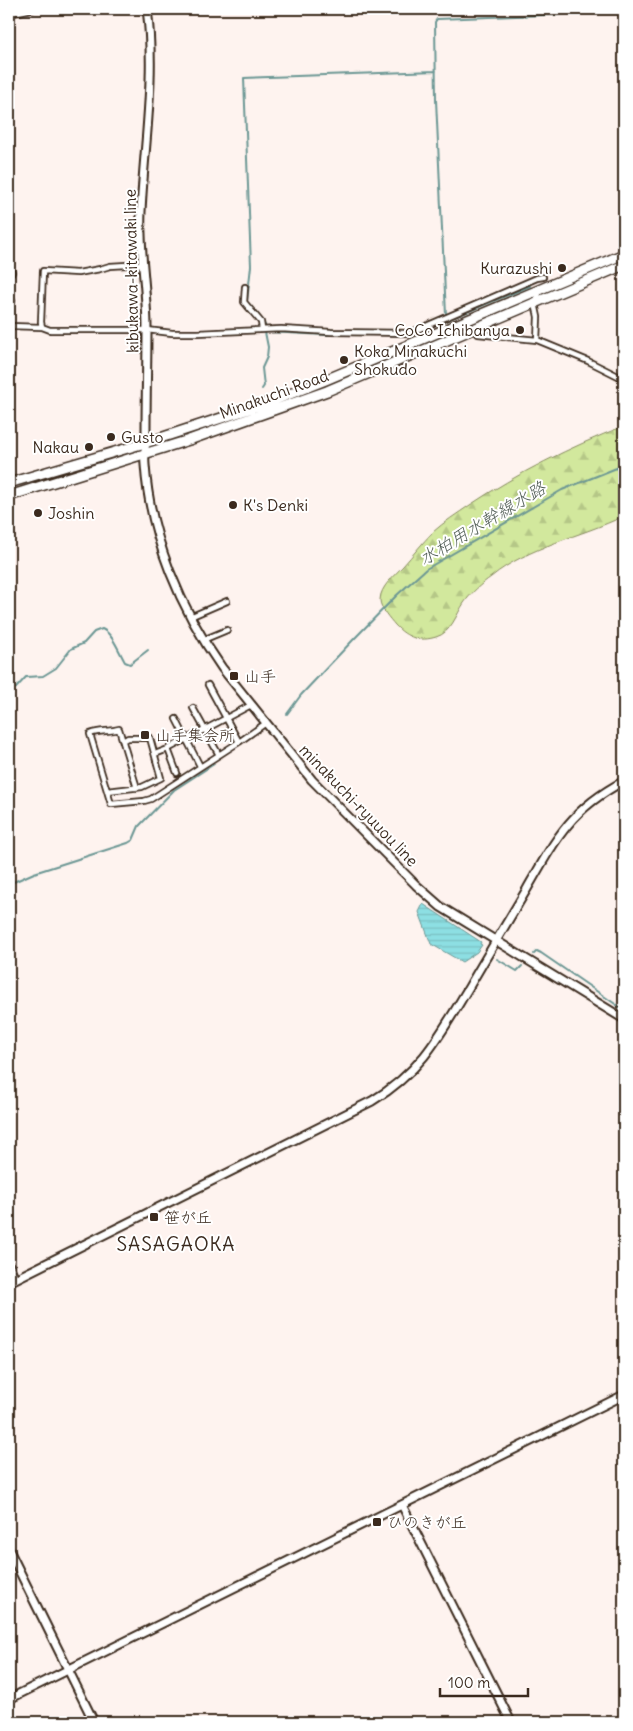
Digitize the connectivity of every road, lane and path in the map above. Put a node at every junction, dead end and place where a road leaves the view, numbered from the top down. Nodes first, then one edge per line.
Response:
1 (32, 9) edge
2 (147, 9) edge
3 (9, 14) edge
4 (624, 254) edge
5 (143, 264) junction
6 (624, 265) edge
7 (543, 277) dead end
8 (245, 287) dead end
9 (540, 289) junction
10 (535, 303) junction
11 (9, 326) edge
12 (42, 327) junction
13 (262, 329) junction
14 (474, 329) junction
15 (147, 330) junction
16 (537, 340) junction
17 (624, 379) edge
18 (145, 443) junction
19 (144, 454) junction
20 (9, 483) edge
21 (9, 496) edge
22 (227, 601) dead end
23 (190, 617) junction
24 (227, 630) dead end
25 (203, 640) junction
26 (208, 685) dead end
27 (251, 705) junction
28 (193, 708) dead end
29 (226, 718) junction
30 (176, 719) dead end
31 (266, 723) junction
32 (205, 730) junction
33 (186, 739) junction
34 (123, 741) junction
35 (239, 742) junction
36 (168, 749) junction
37 (155, 754) junction
38 (219, 755) junction
39 (200, 766) junction
40 (177, 773) dead end
41 (624, 781) edge
42 (137, 788) junction
43 (107, 791) junction
44 (497, 940) junction
45 (624, 1019) edge
46 (9, 1265) edge
47 (12, 1280) edge
48 (624, 1395) edge
49 (402, 1505) junction
50 (9, 1550) edge
51 (68, 1670) junction
52 (9, 1700) edge
53 (94, 1722) edge
54 (511, 1722) edge

1 - 3 street
2 - 5 street, kibukawa-kitawaki line
4 - 9 highway, Minakuchi Road
5 - 12 street
5 - 15 street, kibukawa-kitawaki line
6 - 10 highway, Minakuchi Road
7 - 13 street
8 - 13 street
9 - 10 street
9 - 18 highway, Minakuchi Road
10 - 14 highway, Minakuchi Road
10 - 16 street
11 - 12 street
12 - 15 street
13 - 15 street
14 - 16 street
14 - 19 highway, Minakuchi Road
15 - 18 street, kibukawa-kitawaki line
16 - 17 street
18 - 19 street, minakuchi-ryuuou line
18 - 20 highway, Minakuchi Road
19 - 21 highway, Minakuchi Road
19 - 23 street, minakuchi-ryuuou line
22 - 23 street
23 - 25 street, minakuchi-ryuuou line
24 - 25 street
25 - 27 street, minakuchi-ryuuou line
26 - 29 street
27 - 29 street
27 - 31 street, minakuchi-ryuuou line
28 - 32 street
29 - 32 street
29 - 35 street
30 - 33 street
31 - 35 street
31 - 44 street, minakuchi-ryuuou line
32 - 33 street
32 - 38 street
33 - 36 street
33 - 39 street
34 - 37 street
34 - 42 street
34 - 43 street
35 - 38 street
36 - 37 street
36 - 40 street
37 - 42 street
38 - 39 street
39 - 43 street
41 - 44 street
42 - 43 street
44 - 45 street, minakuchi-ryuuou line
44 - 47 street
46 - 47 street
48 - 49 street
49 - 51 street
49 - 54 street
50 - 51 street
51 - 52 street
51 - 53 street

